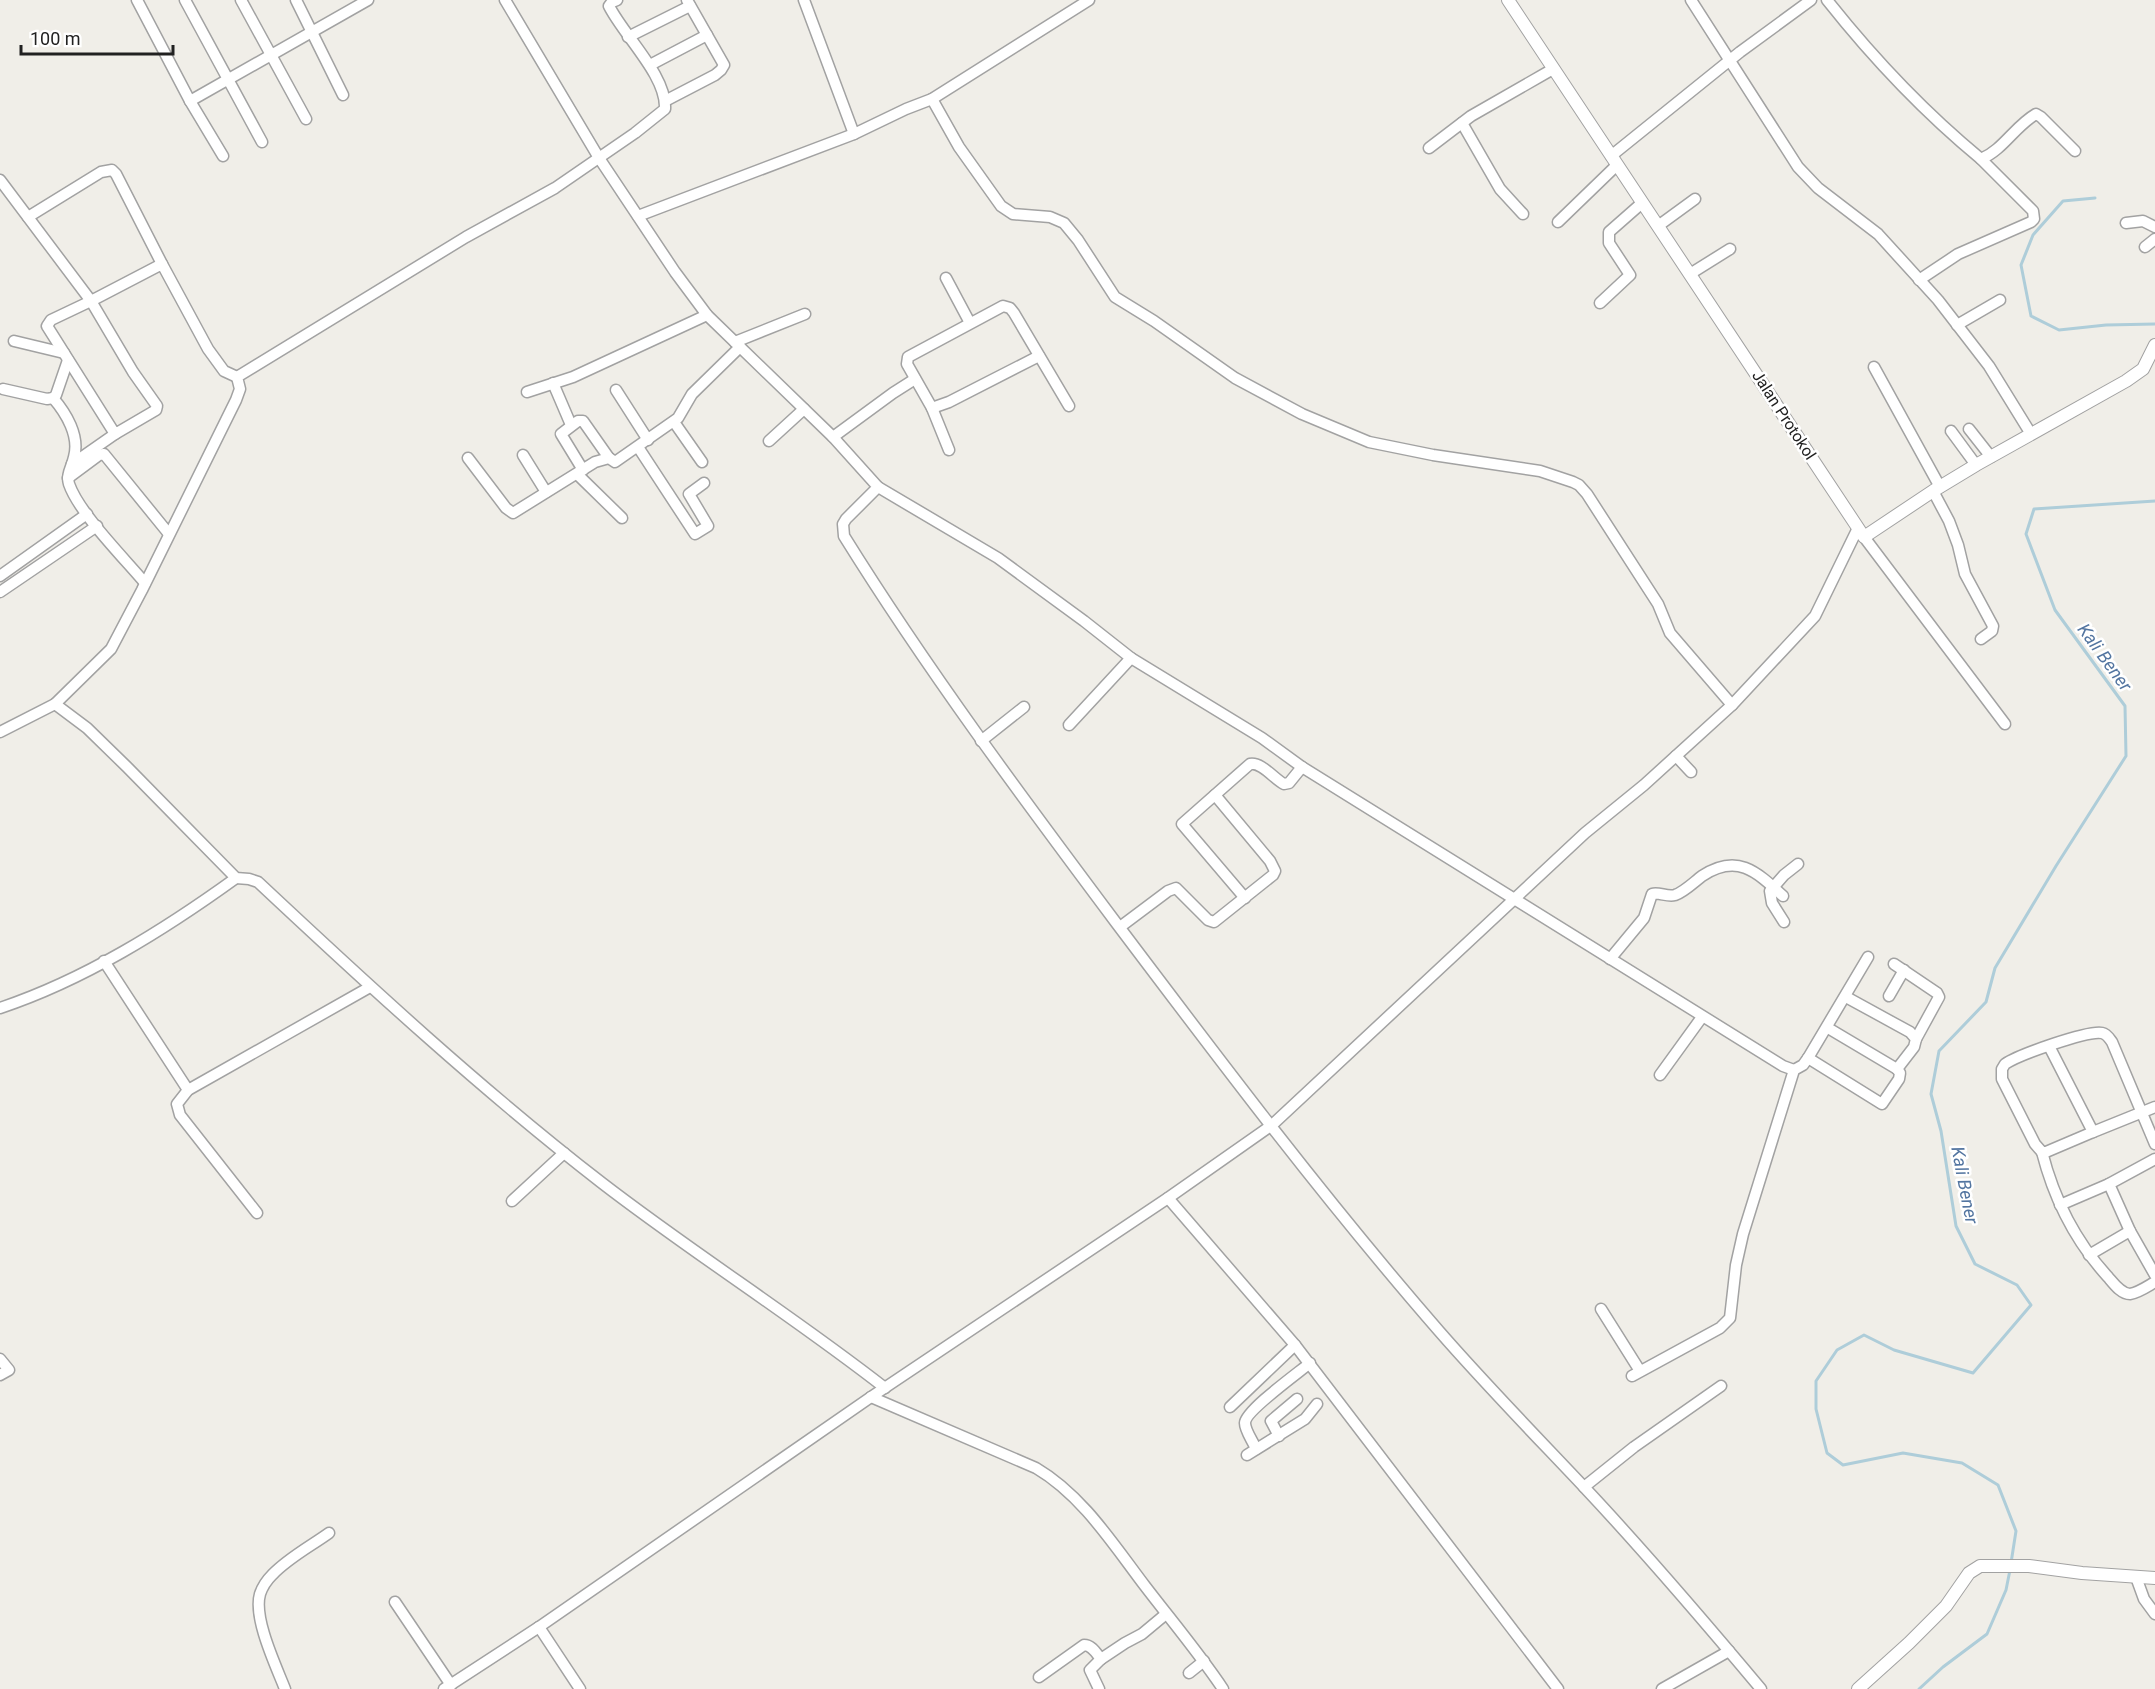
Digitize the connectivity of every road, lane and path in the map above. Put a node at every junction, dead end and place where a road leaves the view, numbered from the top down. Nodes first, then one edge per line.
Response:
1 (137, 0) edge
2 (185, 0) edge
3 (242, 0) edge
4 (297, 0) edge
5 (368, 0) edge
6 (505, 0) edge
7 (617, 0) edge
8 (804, 0) edge
9 (1089, 0) edge
10 (1508, 0) edge
11 (1690, 0) edge
12 (1811, 0) edge
13 (1827, 0) edge
14 (688, 3) edge
15 (349, 5) edge
16 (313, 32) junction
17 (707, 35) junction
18 (628, 37) junction
19 (271, 56) junction
20 (1730, 60) junction
21 (650, 65) junction
22 (1553, 69) junction
23 (229, 78) junction
24 (343, 95) dead end
25 (932, 99) junction
26 (190, 100) junction
27 (665, 101) junction
28 (306, 120) dead end
29 (1462, 123) junction
30 (854, 134) junction
31 (262, 142) dead end
32 (1430, 148) dead end
33 (2075, 151) dead end
34 (223, 156) dead end
35 (599, 158) junction
36 (1981, 159) junction
37 (1614, 161) junction
38 (0, 180) edge
39 (1695, 199) dead end
40 (1642, 203) junction
41 (1523, 214) dead end
42 (639, 216) junction
43 (28, 217) junction
44 (1558, 222) dead end
45 (2126, 223) dead end
46 (1658, 226) junction
47 (2155, 227) edge
48 (2155, 239) edge
49 (2145, 246) dead end
50 (1730, 249) dead end
51 (162, 264) junction
52 (1690, 274) junction
53 (946, 278) dead end
54 (1919, 280) junction
55 (2000, 300) dead end
56 (91, 301) junction
57 (1600, 303) dead end
58 (805, 314) dead end
59 (706, 315) junction
60 (970, 323) junction
61 (1957, 325) junction
62 (14, 341) dead end
63 (737, 345) junction
64 (2155, 348) edge
65 (66, 356) junction
66 (1039, 356) junction
67 (1875, 367) dead end
68 (237, 377) junction
69 (915, 379) junction
70 (553, 383) junction
71 (3, 389) dead end
72 (616, 390) dead end
73 (527, 392) dead end
74 (53, 398) junction
75 (1069, 406) dead end
76 (932, 408) junction
77 (804, 409) junction
78 (674, 422) junction
79 (571, 425) junction
80 (1969, 429) dead end
81 (1951, 432) dead end
82 (115, 434) junction
83 (2031, 434) junction
84 (833, 437) junction
85 (648, 440) junction
86 (769, 441) dead end
87 (638, 447) junction
88 (949, 450) dead end
89 (523, 455) dead end
90 (1991, 457) junction
91 (468, 458) dead end
92 (609, 458) junction
93 (702, 462) dead end
94 (72, 464) junction
95 (1976, 465) junction
96 (580, 472) junction
97 (68, 478) junction
98 (704, 483) dead end
99 (878, 487) junction
100 (1936, 489) junction
101 (546, 492) junction
102 (689, 494) junction
103 (675, 503) junction
104 (87, 514) junction
105 (622, 518) dead end
106 (97, 526) junction
107 (1861, 533) junction
108 (169, 534) junction
109 (0, 576) edge
110 (145, 584) junction
111 (0, 592) edge
112 (1981, 639) dead end
113 (1131, 658) junction
114 (56, 704) junction
115 (1732, 705) junction
116 (1024, 707) dead end
117 (2005, 724) dead end
118 (1070, 726) dead end
119 (0, 732) edge
120 (981, 741) junction
121 (1676, 756) junction
122 (1302, 767) junction
123 (1691, 772) dead end
124 (1215, 795) junction
125 (1798, 864) dead end
126 (236, 878) junction
127 (1773, 886) junction
128 (1783, 896) dead end
129 (1245, 898) junction
130 (1514, 899) junction
131 (1784, 922) dead end
132 (1120, 927) junction
133 (1868, 957) dead end
134 (1610, 959) junction
135 (104, 961) junction
136 (1894, 963) dead end
137 (1904, 970) junction
138 (370, 987) junction
139 (1889, 996) dead end
140 (1846, 997) junction
141 (0, 1008) edge
142 (1702, 1017) junction
143 (1828, 1028) junction
144 (1916, 1040) junction
145 (2049, 1046) junction
146 (1809, 1058) junction
147 (1897, 1069) junction
148 (1794, 1070) junction
149 (1660, 1075) dead end
150 (188, 1089) junction
151 (2155, 1107) edge
152 (2140, 1113) junction
153 (1272, 1125) junction
154 (2093, 1132) junction
155 (2155, 1144) edge
156 (2042, 1152) junction
157 (564, 1153) junction
158 (2155, 1159) edge
159 (2109, 1184) junction
160 (1168, 1198) junction
161 (512, 1202) dead end
162 (2060, 1205) junction
163 (257, 1213) dead end
164 (2130, 1231) junction
165 (2089, 1255) junction
166 (2155, 1275) edge
167 (2155, 1282) edge
168 (1601, 1309) dead end
169 (1295, 1345) junction
170 (0, 1359) edge
171 (1310, 1363) junction
172 (0, 1375) edge
173 (1721, 1386) dead end
174 (885, 1388) junction
175 (871, 1397) junction
176 (1297, 1399) dead end
177 (1317, 1404) dead end
178 (1230, 1407) dead end
179 (1279, 1436) junction
180 (1584, 1487) junction
181 (329, 1533) dead end
182 (2136, 1577) junction
183 (2155, 1578) edge
184 (395, 1602) dead end
185 (1166, 1614) junction
186 (2155, 1614) edge
187 (539, 1628) junction
188 (1729, 1651) junction
189 (1101, 1659) junction
190 (1204, 1661) junction
191 (1189, 1673) dead end
192 (1039, 1677) dead end
193 (448, 1687) edge
194 (285, 1689) edge
195 (580, 1689) edge
196 (1099, 1689) edge
197 (1223, 1689) edge
198 (1558, 1689) edge
199 (1662, 1689) edge
200 (1761, 1689) edge
201 (1857, 1689) edge

1 - 26 street
2 - 23 street
3 - 19 street
4 - 16 street
5 - 15 street
6 - 35 street
7 - 18 street
8 - 30 street
9 - 25 street
10 - 22 street, Jalan Protokol
11 - 20 street
12 - 20 street
13 - 36 street
14 - 17 street
14 - 18 street
15 - 16 street
16 - 19 street
16 - 24 street
17 - 21 street
17 - 27 street
18 - 21 street
19 - 23 street
19 - 28 street
20 - 37 street
20 - 54 street
21 - 27 street
22 - 29 street
22 - 37 street, Jalan Protokol
23 - 26 street
23 - 31 street
25 - 30 street
25 - 115 street
26 - 34 street
27 - 35 street
29 - 32 street
29 - 41 street
30 - 42 street
33 - 36 street
35 - 42 street
35 - 68 street
36 - 54 street
37 - 40 street, Jalan Protokol
37 - 44 street
38 - 43 street
39 - 46 street
40 - 46 street, Jalan Protokol
40 - 57 street
42 - 59 street
43 - 51 street
43 - 56 street
45 - 47 street
46 - 52 street, Jalan Protokol
48 - 49 street
50 - 52 street
51 - 56 street
51 - 68 street
52 - 107 street, Jalan Protokol
53 - 60 street
54 - 61 street
55 - 61 street
56 - 65 street
56 - 82 street
58 - 63 street
59 - 63 street
59 - 70 street
60 - 66 street
60 - 69 street
61 - 83 street
62 - 65 street
63 - 77 street
63 - 78 street
64 - 83 street
65 - 74 street
65 - 82 street
66 - 75 street
66 - 76 street
67 - 100 street
68 - 108 street
69 - 76 street
69 - 84 street
70 - 73 street
70 - 79 street
71 - 74 street
72 - 85 street
74 - 94 street
76 - 88 street
77 - 84 street
77 - 86 street
78 - 85 street
78 - 93 street
79 - 92 street
79 - 96 street
80 - 90 street
81 - 95 street
82 - 94 street
83 - 90 street
84 - 99 street
85 - 87 street
87 - 92 street
87 - 103 street
89 - 101 street
90 - 95 street
91 - 101 street
92 - 96 street
94 - 97 street
95 - 100 street
96 - 101 street
96 - 105 street
97 - 104 street
97 - 108 street
98 - 102 street
99 - 113 street
99 - 120 street
100 - 107 street
100 - 112 street
102 - 103 street
102 - 103 street
104 - 106 street
104 - 109 street
106 - 110 street
106 - 111 street
107 - 115 street
107 - 117 street
108 - 110 street
110 - 114 street
113 - 118 street
113 - 122 street
114 - 119 street
114 - 126 street
115 - 121 street
116 - 120 street
120 - 132 street
121 - 123 street
121 - 130 street
122 - 124 street
122 - 130 street
124 - 129 street
124 - 129 street
125 - 127 street
126 - 135 street
126 - 138 street
127 - 128 street
127 - 131 street
127 - 134 street
129 - 132 street
130 - 134 street
130 - 153 street
132 - 153 street
133 - 140 street
134 - 142 street
135 - 141 street
135 - 150 street
136 - 137 street
137 - 139 street
137 - 144 street
138 - 150 street
138 - 157 street
140 - 143 street
140 - 144 street
142 - 148 street
142 - 149 street
143 - 146 street
143 - 147 street
144 - 147 street
145 - 152 street
145 - 154 street
145 - 156 street
146 - 147 street
146 - 148 street
148 - 168 street
150 - 163 street
151 - 152 street
152 - 154 street
152 - 155 street
153 - 160 street
153 - 180 street
154 - 156 street
156 - 162 street
157 - 161 street
157 - 174 street
158 - 159 street
159 - 162 street
159 - 164 street
160 - 169 street
160 - 174 street
162 - 165 street
164 - 165 street
164 - 166 street
165 - 167 street
169 - 171 street
169 - 178 street
170 - 172 street
171 - 179 street
171 - 198 street
173 - 180 street
174 - 175 street
175 - 185 street
175 - 187 street
176 - 179 street
177 - 179 street
180 - 188 street
181 - 194 street
182 - 183 street
182 - 186 street
182 - 201 street
184 - 193 street
185 - 189 street
185 - 190 street
187 - 193 street
187 - 195 street
188 - 199 street
188 - 200 street
189 - 192 street
189 - 196 street
190 - 191 street
190 - 197 street

